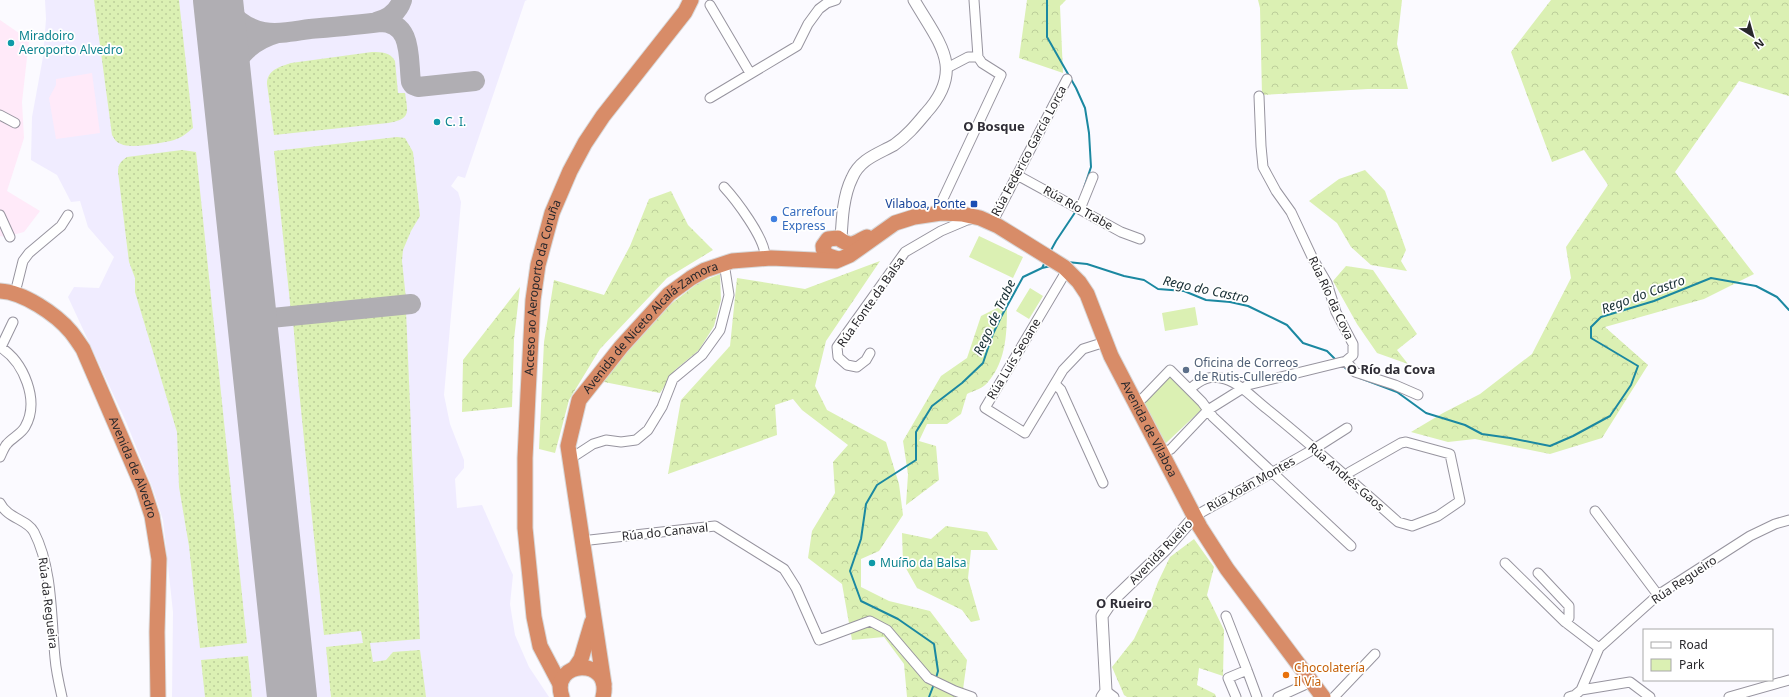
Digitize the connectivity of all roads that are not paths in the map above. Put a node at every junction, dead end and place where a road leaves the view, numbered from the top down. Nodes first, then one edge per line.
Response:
1 (691, 0) edge
2 (836, 0) edge
3 (914, 0) edge
4 (974, 0) edge
5 (710, 5) dead end
6 (978, 57) junction
7 (947, 68) junction
8 (750, 72) junction
9 (1067, 79) dead end
10 (1259, 96) dead end
11 (710, 98) dead end
12 (0, 115) edge
13 (16, 123) dead end
14 (1017, 175) junction
15 (1093, 177) dead end
16 (724, 187) dead end
17 (1080, 209) junction
18 (68, 214) dead end
19 (936, 214) junction
20 (0, 215) edge
21 (986, 221) junction
22 (895, 224) junction
23 (10, 237) dead end
24 (1140, 239) dead end
25 (926, 240) junction
26 (836, 242) junction
27 (875, 244) junction
28 (765, 255) junction
29 (836, 260) junction
30 (728, 262) junction
31 (784, 266) junction
32 (1065, 268) junction
33 (17, 285) dead end
34 (0, 291) edge
35 (13, 322) dead end
36 (1105, 342) junction
37 (1, 347) edge
38 (870, 353) dead end
39 (1346, 361) junction
40 (1055, 384) junction
41 (1190, 389) junction
42 (1242, 389) junction
43 (1418, 395) dead end
44 (1135, 402) junction
45 (1208, 410) junction
46 (1348, 428) dead end
47 (1314, 449) junction
48 (1161, 454) junction
49 (0, 457) edge
50 (570, 459) junction
51 (1272, 473) junction
52 (1346, 476) junction
53 (1103, 483) dead end
54 (0, 503) edge
55 (1595, 511) dead end
56 (1195, 516) junction
57 (1789, 520) edge
58 (582, 541) junction
59 (1351, 546) dead end
60 (1505, 563) dead end
61 (1538, 573) dead end
62 (1658, 595) junction
63 (1226, 616) dead end
64 (594, 617) junction
65 (1565, 622) junction
66 (1599, 648) junction
67 (1375, 654) dead end
68 (1247, 670) junction
69 (566, 680) edge
70 (1789, 680) edge
71 (1311, 682) junction
72 (1581, 690) junction
73 (604, 691) edge
74 (1107, 695) edge
75 (62, 697) edge
76 (158, 697) edge
77 (972, 697) edge
78 (1236, 697) edge
79 (1257, 697) edge
80 (1278, 697) edge
81 (1323, 697) edge
82 (1334, 697) edge
83 (1569, 697) edge
84 (1650, 697) edge
85 (1729, 697) edge

1 - 69 highway, Acceso ao Aeroporto da Coruña
2 - 8 street
3 - 7 street
4 - 6 street
5 - 8 street
6 - 7 street
6 - 19 street
7 - 26 street
8 - 11 street
9 - 14 street, Rúa Federico García Lorca
10 - 39 street, Rúa Río da Cova
12 - 13 street
14 - 17 street, Rúa Río Trabe
14 - 21 street, Rúa Federico García Lorca
15 - 17 street
16 - 28 street
17 - 24 street, Rúa Río Trabe
18 - 33 street
19 - 21 highway, Avenida de Vilaboa
19 - 22 highway, Avenida de Niceto Alcalá-Zamora
19 - 25 street, Rúa Fonte da Balsa
20 - 23 street
21 - 25 street, Rúa Fonte da Balsa
21 - 32 highway, Avenida de Vilaboa
22 - 26 highway
22 - 27 highway, Avenida de Niceto Alcalá-Zamora
22 - 29 highway, Avenida de Niceto Alcalá-Zamora
25 - 38 street, Rúa Fonte da Balsa
26 - 28 highway
26 - 29 highway
27 - 29 highway, Avenida de Niceto Alcalá-Zamora
27 - 31 highway, Avenida de Niceto Alcalá-Zamora
28 - 30 highway
29 - 30 highway, Avenida de Niceto Alcalá-Zamora
29 - 31 highway
30 - 31 highway, Avenida de Niceto Alcalá-Zamora
30 - 50 highway, Avenida de Niceto Alcalá-Zamora
30 - 50 street
32 - 36 highway, Avenida de Vilaboa
32 - 40 street, Rúa Luís Seoane
34 - 76 highway, Avenida de Alvedro
35 - 37 street
36 - 40 street
36 - 44 highway, Avenida de Vilaboa
37 - 49 street
39 - 42 street
39 - 43 street
40 - 53 street
41 - 42 street, Rúa Andrés Gaos
41 - 44 street
41 - 45 street
42 - 45 street
42 - 47 street, Rúa Andrés Gaos
44 - 48 highway, Avenida de Vilaboa
45 - 48 street
45 - 51 street
46 - 47 street, Rúa Xoán Montes
47 - 51 street, Rúa Xoán Montes
47 - 52 street, Rúa Andrés Gaos
48 - 56 highway, Avenida de Vilaboa
50 - 58 highway, Avenida de Niceto Alcalá-Zamora
51 - 56 street, Rúa Xoán Montes
51 - 59 street
52 - 52 street, Rúa Andrés Gaos
54 - 75 street, Rúa da Regueira
55 - 62 street
56 - 71 highway, Avenida de Vilaboa
56 - 74 street, Avenida Rueiro
57 - 62 street, Rúa Regueiro
58 - 64 highway, Avenida de Niceto Alcalá-Zamora
58 - 77 street, Rúa do Canaval
60 - 65 street
61 - 65 street
62 - 66 street, Rúa Regueiro
63 - 68 street
64 - 69 highway, Avenida de Niceto Alcalá-Zamora
64 - 73 highway, Avenida de Niceto Alcalá-Zamora
65 - 66 street
66 - 72 street, Rúa Regueiro
67 - 82 street
68 - 78 street
68 - 79 street
69 - 73 highway
70 - 85 street
71 - 80 street
71 - 81 highway, Avenida de Vilaboa
72 - 83 street
72 - 84 street

